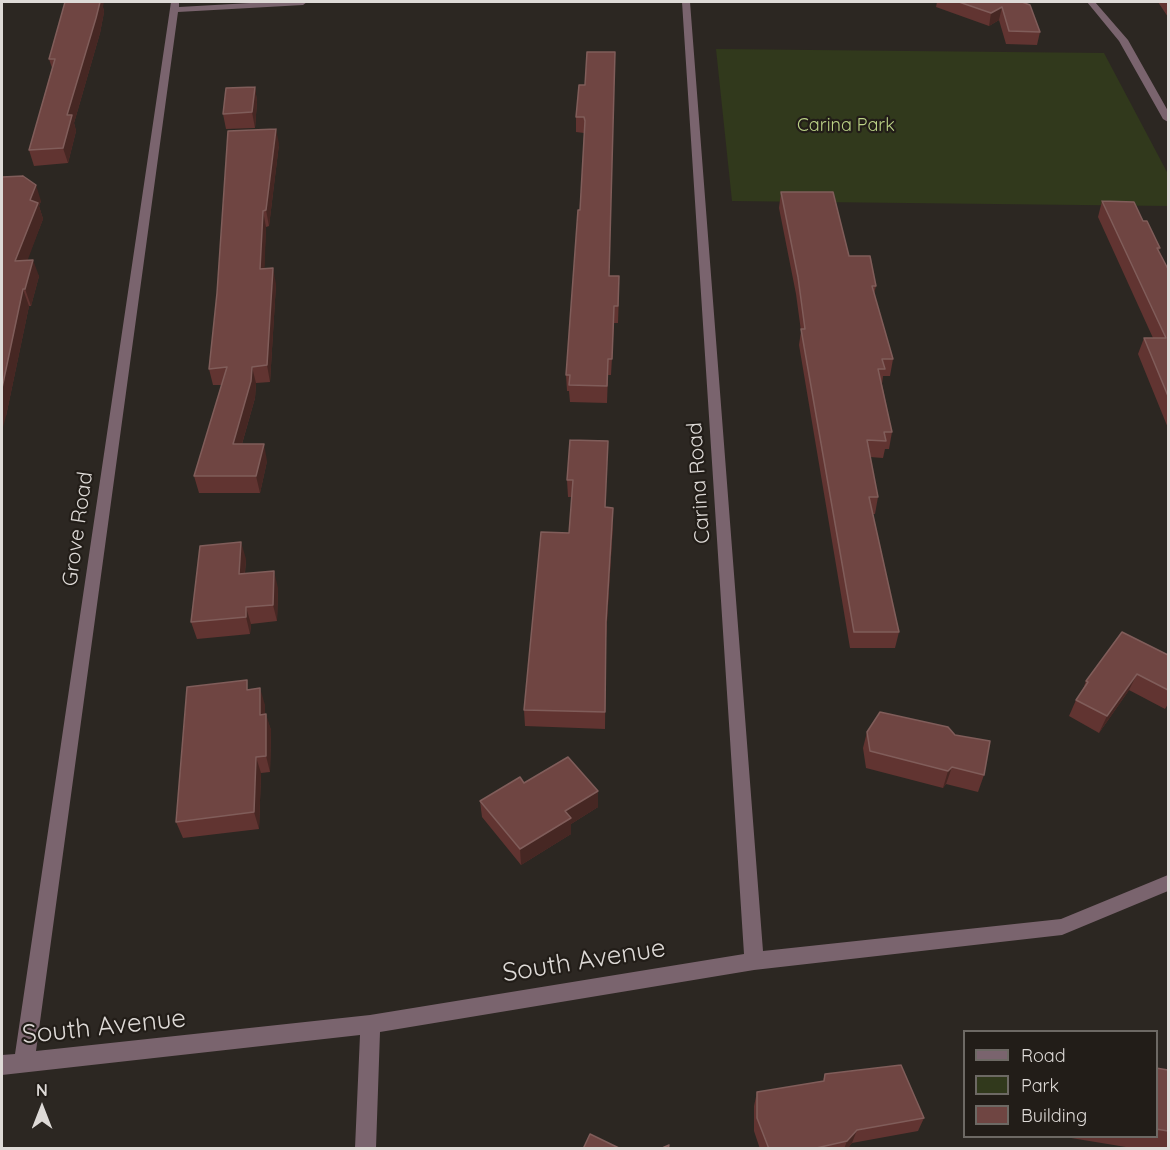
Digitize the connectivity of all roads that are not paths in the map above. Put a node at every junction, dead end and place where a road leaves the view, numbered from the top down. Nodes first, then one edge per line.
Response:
1 (303, 2) edge
2 (686, 2) edge
3 (1091, 2) edge
4 (174, 6) edge
5 (1168, 119) edge
6 (1168, 883) edge
7 (754, 961) junction
8 (370, 1024) junction
9 (24, 1063) junction
10 (2, 1065) edge
11 (366, 1149) edge

1 - 4 street
2 - 7 street, Carina Road
3 - 5 street
4 - 9 street, Grove Road
6 - 7 street, South Avenue
7 - 8 street, South Avenue
8 - 9 street, South Avenue
8 - 11 street
9 - 10 street, South Avenue

